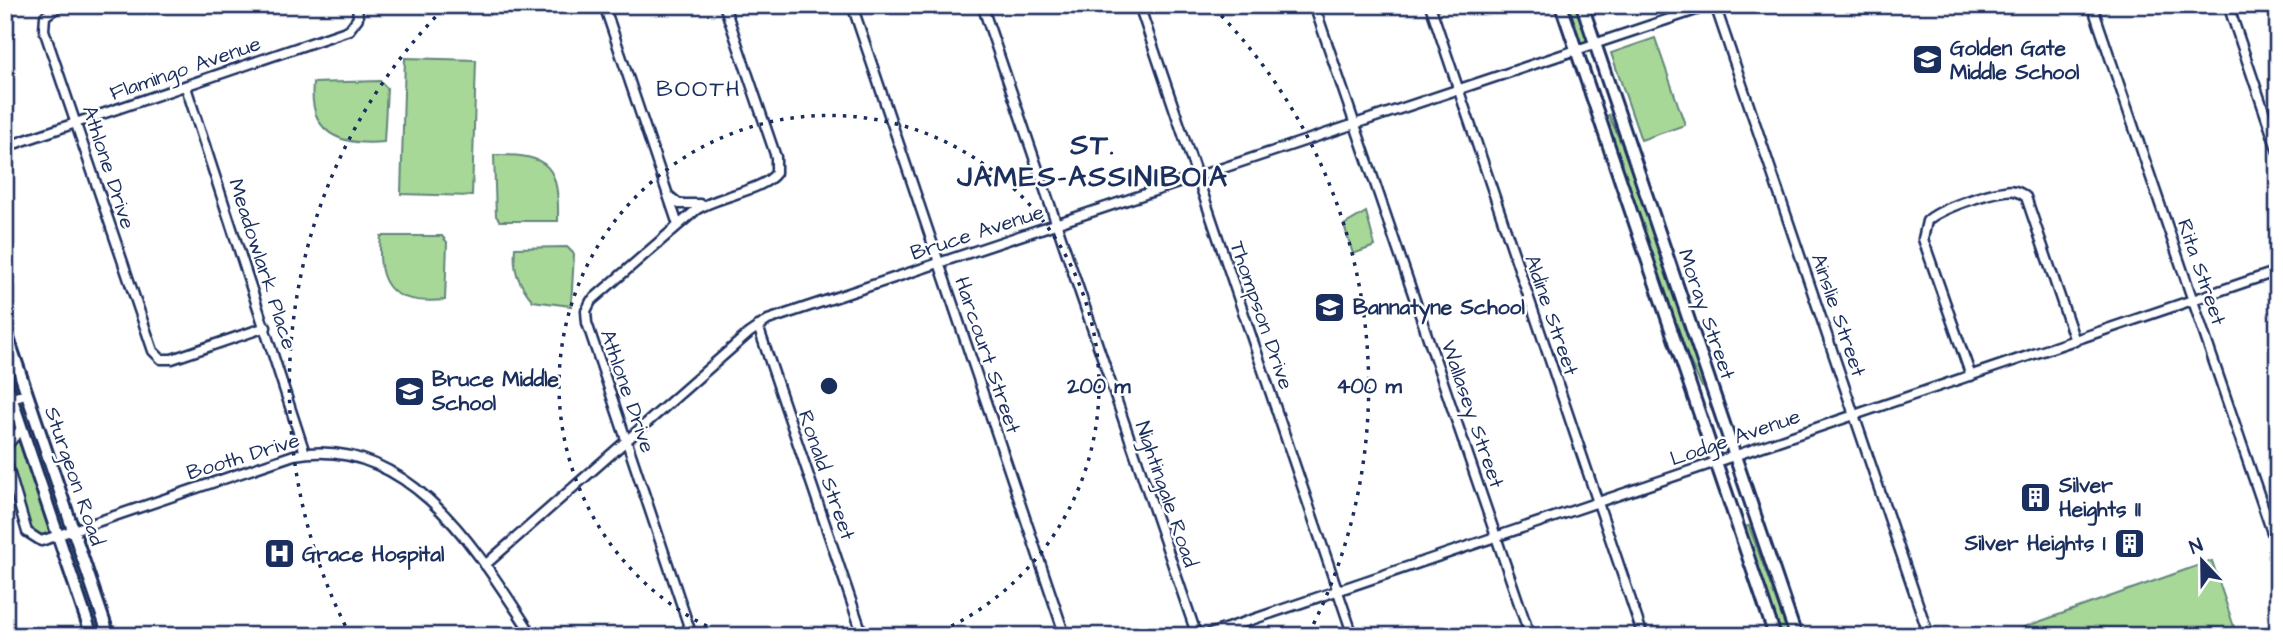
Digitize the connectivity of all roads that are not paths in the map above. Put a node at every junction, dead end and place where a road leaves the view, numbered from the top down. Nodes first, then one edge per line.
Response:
1 (61, 5) edge
2 (356, 5) edge
3 (604, 5) edge
4 (724, 5) edge
5 (852, 5) edge
6 (982, 5) edge
7 (1139, 5) edge
8 (1314, 5) edge
9 (1430, 5) edge
10 (1561, 5) edge
11 (1582, 5) edge
12 (1713, 5) edge
13 (2092, 5) edge
14 (2228, 5) edge
15 (1596, 44) junction
16 (1576, 50) junction
17 (186, 87) junction
18 (1458, 90) junction
19 (76, 123) junction
20 (1354, 124) junction
21 (5, 148) edge
22 (2278, 152) edge
23 (1197, 177) junction
24 (667, 194) junction
25 (706, 203) junction
26 (1056, 224) junction
27 (678, 225) junction
28 (939, 263) junction
29 (2278, 271) edge
30 (2193, 299) junction
31 (758, 326) junction
32 (266, 327) junction
33 (5, 329) edge
34 (2075, 341) junction
35 (1972, 376) junction
36 (5, 379) edge
37 (27, 393) junction
38 (9, 400) edge
39 (1854, 415) junction
40 (22, 428) junction
41 (626, 441) junction
42 (305, 453) junction
43 (5, 455) edge
44 (1735, 456) junction
45 (1716, 462) junction
46 (1597, 502) junction
47 (73, 530) junction
48 (58, 536) junction
49 (1497, 536) junction
50 (2278, 550) edge
51 (485, 565) junction
52 (1337, 590) junction
53 (92, 636) edge
54 (109, 636) edge
55 (533, 636) edge
56 (692, 636) edge
57 (863, 636) edge
58 (1065, 636) edge
59 (1197, 636) edge
60 (1204, 636) edge
61 (1353, 636) edge
62 (1530, 636) edge
63 (1643, 636) edge
64 (1775, 636) edge
65 (1796, 636) edge
66 (1929, 636) edge

1 - 19 street, Athlone Drive
2 - 17 street, Flamingo Avenue
3 - 24 street
4 - 25 street, Athlone Drive
5 - 28 street, Harcourt Street
6 - 26 street, Nightingale Road
7 - 23 street, Thompson Drive
8 - 20 street, Wallasey Street
9 - 18 street, Aldine Street
10 - 16 main road, Moray Street
11 - 15 main road, Moray Street
12 - 15 street, Bruce Avenue
12 - 39 street, Ainslie Street
13 - 30 street, Rita Street
14 - 22 street
15 - 16 street, Bruce Avenue
15 - 44 main road, Moray Street
16 - 18 street, Bruce Avenue
16 - 45 main road, Moray Street
17 - 19 street, Flamingo Avenue
17 - 32 street, Meadowlark Place
18 - 20 street, Bruce Avenue
18 - 46 street, Aldine Street
19 - 21 street, Flamingo Avenue
19 - 32 street, Athlone Drive
20 - 23 street, Bruce Avenue
20 - 49 street, Wallasey Street
23 - 26 street, Bruce Avenue
23 - 52 street, Thompson Drive
24 - 25 street, Athlone Drive
24 - 27 street
25 - 27 street, Athlone Drive
26 - 28 street, Bruce Avenue
26 - 59 street, Nightingale Road
27 - 41 street, Athlone Drive
28 - 31 street, Bruce Avenue
28 - 58 street, Harcourt Street
29 - 30 street, Lodge Avenue
30 - 34 street, Lodge Avenue
30 - 50 street, Rita Street
31 - 41 street, Bruce Avenue
31 - 57 street, Ronald Street
32 - 42 street, Meadowlark Place
33 - 37 main road, Sturgeon Road
34 - 35 street, Lodge Avenue
34 - 35 street
35 - 39 street, Lodge Avenue
36 - 38 main road, Sturgeon Road
37 - 38 street
37 - 47 main road, Sturgeon Road
38 - 40 main road, Sturgeon Road
39 - 44 street, Lodge Avenue
39 - 66 street, Ainslie Street
40 - 43 street, Sturgeon Road
40 - 48 main road, Sturgeon Road
41 - 51 street, Bruce Avenue
41 - 56 street, Athlone Drive
42 - 47 street, Booth Drive
42 - 51 street, Booth Drive
43 - 48 street, Sturgeon Road
44 - 45 street, Lodge Avenue
44 - 65 main road, Moray Street
45 - 46 street, Lodge Avenue
45 - 64 main road, Moray Street
46 - 49 street, Lodge Avenue
46 - 63 street, Aldine Street
47 - 48 street, Booth Drive
47 - 54 main road, Sturgeon Road
48 - 53 main road, Sturgeon Road
49 - 52 street, Lodge Avenue
49 - 62 street, Wallasey Street
51 - 55 street, Booth Drive
52 - 60 street, Lodge Avenue
52 - 61 street, Thompson Drive

